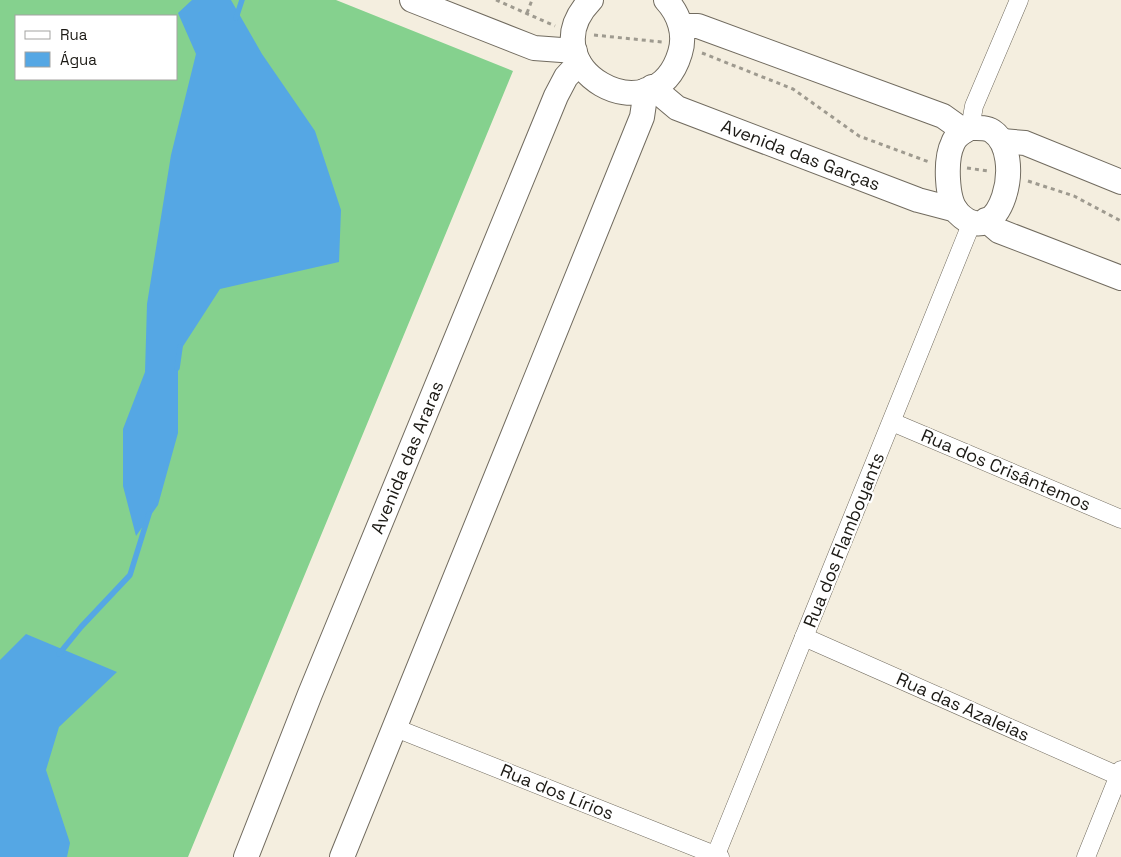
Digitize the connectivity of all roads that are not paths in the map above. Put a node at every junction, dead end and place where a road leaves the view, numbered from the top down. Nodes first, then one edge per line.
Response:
1 (412, 0) edge
2 (591, 0) edge
3 (1019, 0) edge
4 (677, 16) edge
5 (576, 49) junction
6 (649, 89) junction
7 (967, 130) junction
8 (1002, 141) junction
9 (1121, 182) edge
10 (971, 217) junction
11 (1121, 278) edge
12 (892, 422) junction
13 (1121, 519) edge
14 (804, 637) junction
15 (393, 727) junction
16 (1120, 774) edge
17 (717, 856) edge
18 (246, 857) edge
19 (342, 857) edge
20 (1086, 857) edge

1 - 5 street
2 - 5 street, Avenida das Araras
3 - 7 street
4 - 6 street
4 - 7 street
5 - 6 street
5 - 18 street, Avenida das Araras
6 - 10 street, Avenida das Garças
6 - 15 street
7 - 8 street
7 - 10 street
8 - 9 street
8 - 10 street
10 - 11 street, Avenida das Garças
10 - 12 street, Rua dos Flamboyants
12 - 13 street, Rua dos Crisântemos
12 - 14 street, Rua dos Flamboyants
14 - 16 street, Rua das Azaleias
14 - 17 street, Rua dos Flamboyants
15 - 17 street, Rua dos Lírios
15 - 19 street
16 - 20 street

